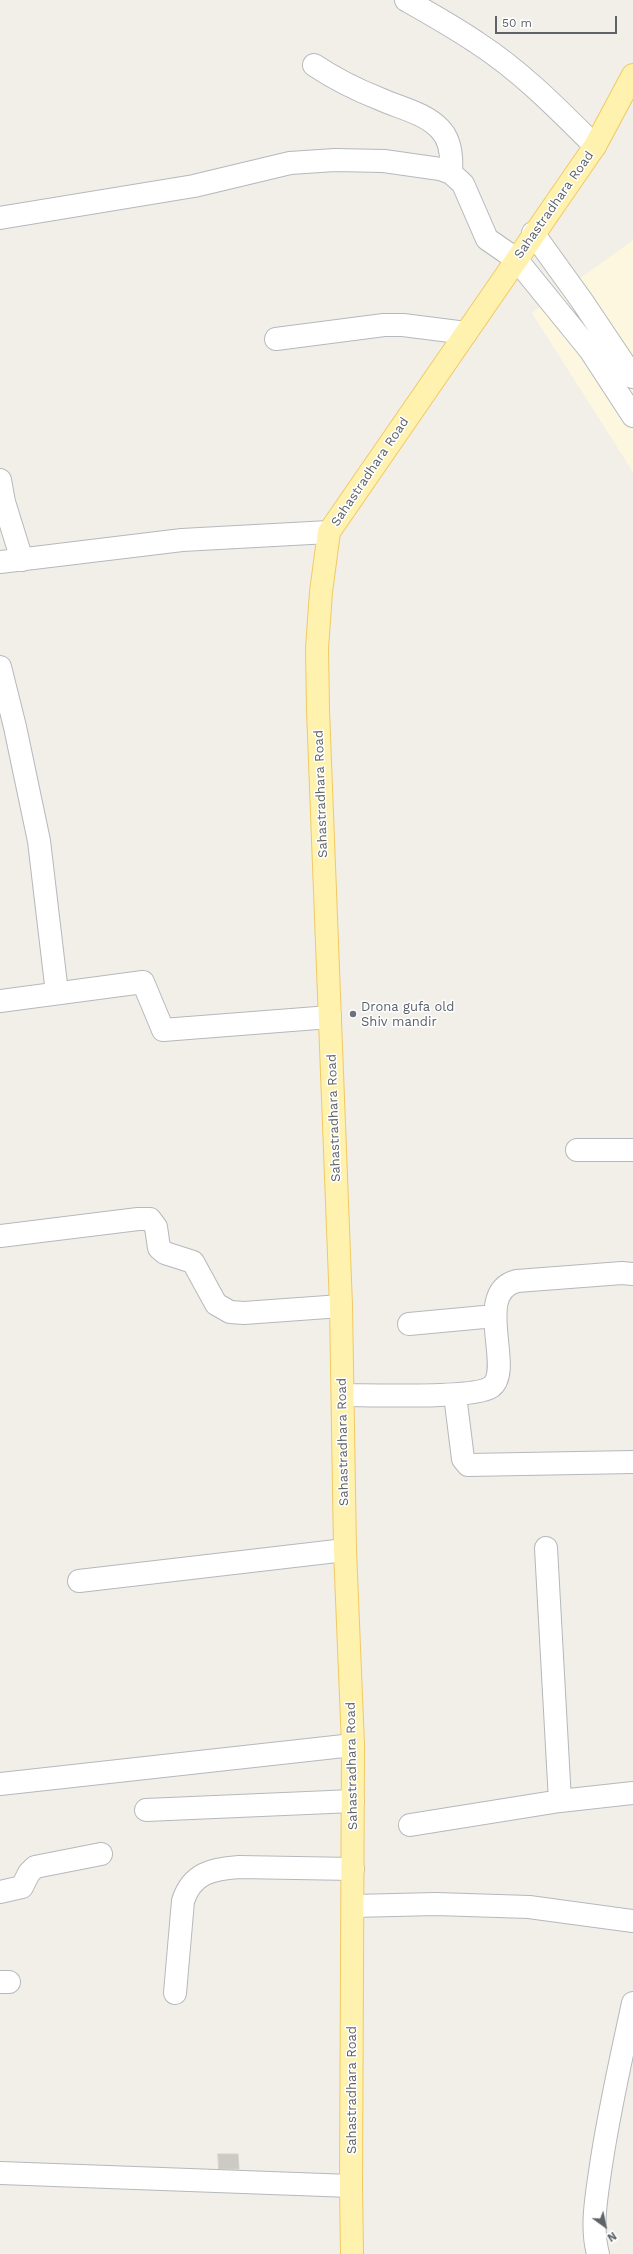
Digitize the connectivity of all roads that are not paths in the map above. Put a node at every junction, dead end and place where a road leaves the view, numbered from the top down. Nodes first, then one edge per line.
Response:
1 (406, 0) edge
2 (314, 66) dead end
3 (633, 75) edge
4 (595, 146) junction
5 (452, 173) junction
6 (0, 218) edge
7 (533, 234) junction
8 (516, 259) junction
9 (466, 333) junction
10 (276, 339) dead end
11 (633, 377) edge
12 (633, 416) edge
13 (0, 480) edge
14 (329, 532) junction
15 (22, 560) junction
16 (0, 562) edge
17 (0, 667) edge
18 (57, 993) junction
19 (0, 1001) edge
20 (330, 1017) junction
21 (577, 1150) dead end
22 (633, 1150) edge
23 (0, 1236) edge
24 (633, 1274) edge
25 (341, 1306) junction
26 (495, 1316) junction
27 (409, 1324) dead end
28 (455, 1394) junction
29 (343, 1395) junction
30 (633, 1462) edge
31 (546, 1548) dead end
32 (345, 1550) junction
33 (79, 1581) dead end
34 (353, 1745) junction
35 (0, 1784) edge
36 (633, 1794) edge
37 (353, 1801) junction
38 (560, 1801) junction
39 (146, 1810) dead end
40 (410, 1825) dead end
41 (101, 1854) dead end
42 (353, 1869) junction
43 (0, 1892) edge
44 (353, 1906) junction
45 (633, 1921) edge
46 (175, 1993) dead end
47 (633, 2004) edge
48 (0, 2173) edge
49 (351, 2186) junction
50 (352, 2254) edge
51 (598, 2254) edge

1 - 4 street
2 - 5 street
3 - 4 main road, Sahastradhara Road
4 - 7 main road, Sahastradhara Road
5 - 6 street
5 - 8 street
7 - 8 main road, Sahastradhara Road
7 - 11 street
8 - 9 main road, Sahastradhara Road
8 - 12 street
9 - 10 street
9 - 14 main road, Sahastradhara Road
13 - 15 street
14 - 15 street
14 - 20 main road, Sahastradhara Road
15 - 16 street
17 - 18 street
18 - 19 street
18 - 20 street
20 - 25 main road, Sahastradhara Road
21 - 22 street
23 - 25 street
24 - 26 street
25 - 29 main road, Sahastradhara Road
26 - 27 street
26 - 28 street
28 - 29 street
28 - 30 street
29 - 32 main road, Sahastradhara Road
31 - 38 street
32 - 33 street
32 - 34 main road, Sahastradhara Road
34 - 35 street
34 - 37 main road, Sahastradhara Road
36 - 38 street
37 - 39 street
37 - 42 main road, Sahastradhara Road
38 - 40 street
41 - 43 street
42 - 44 main road, Sahastradhara Road
42 - 46 street
44 - 45 street
44 - 49 main road, Sahastradhara Road
47 - 51 street
48 - 49 street
49 - 50 main road, Sahastradhara Road

